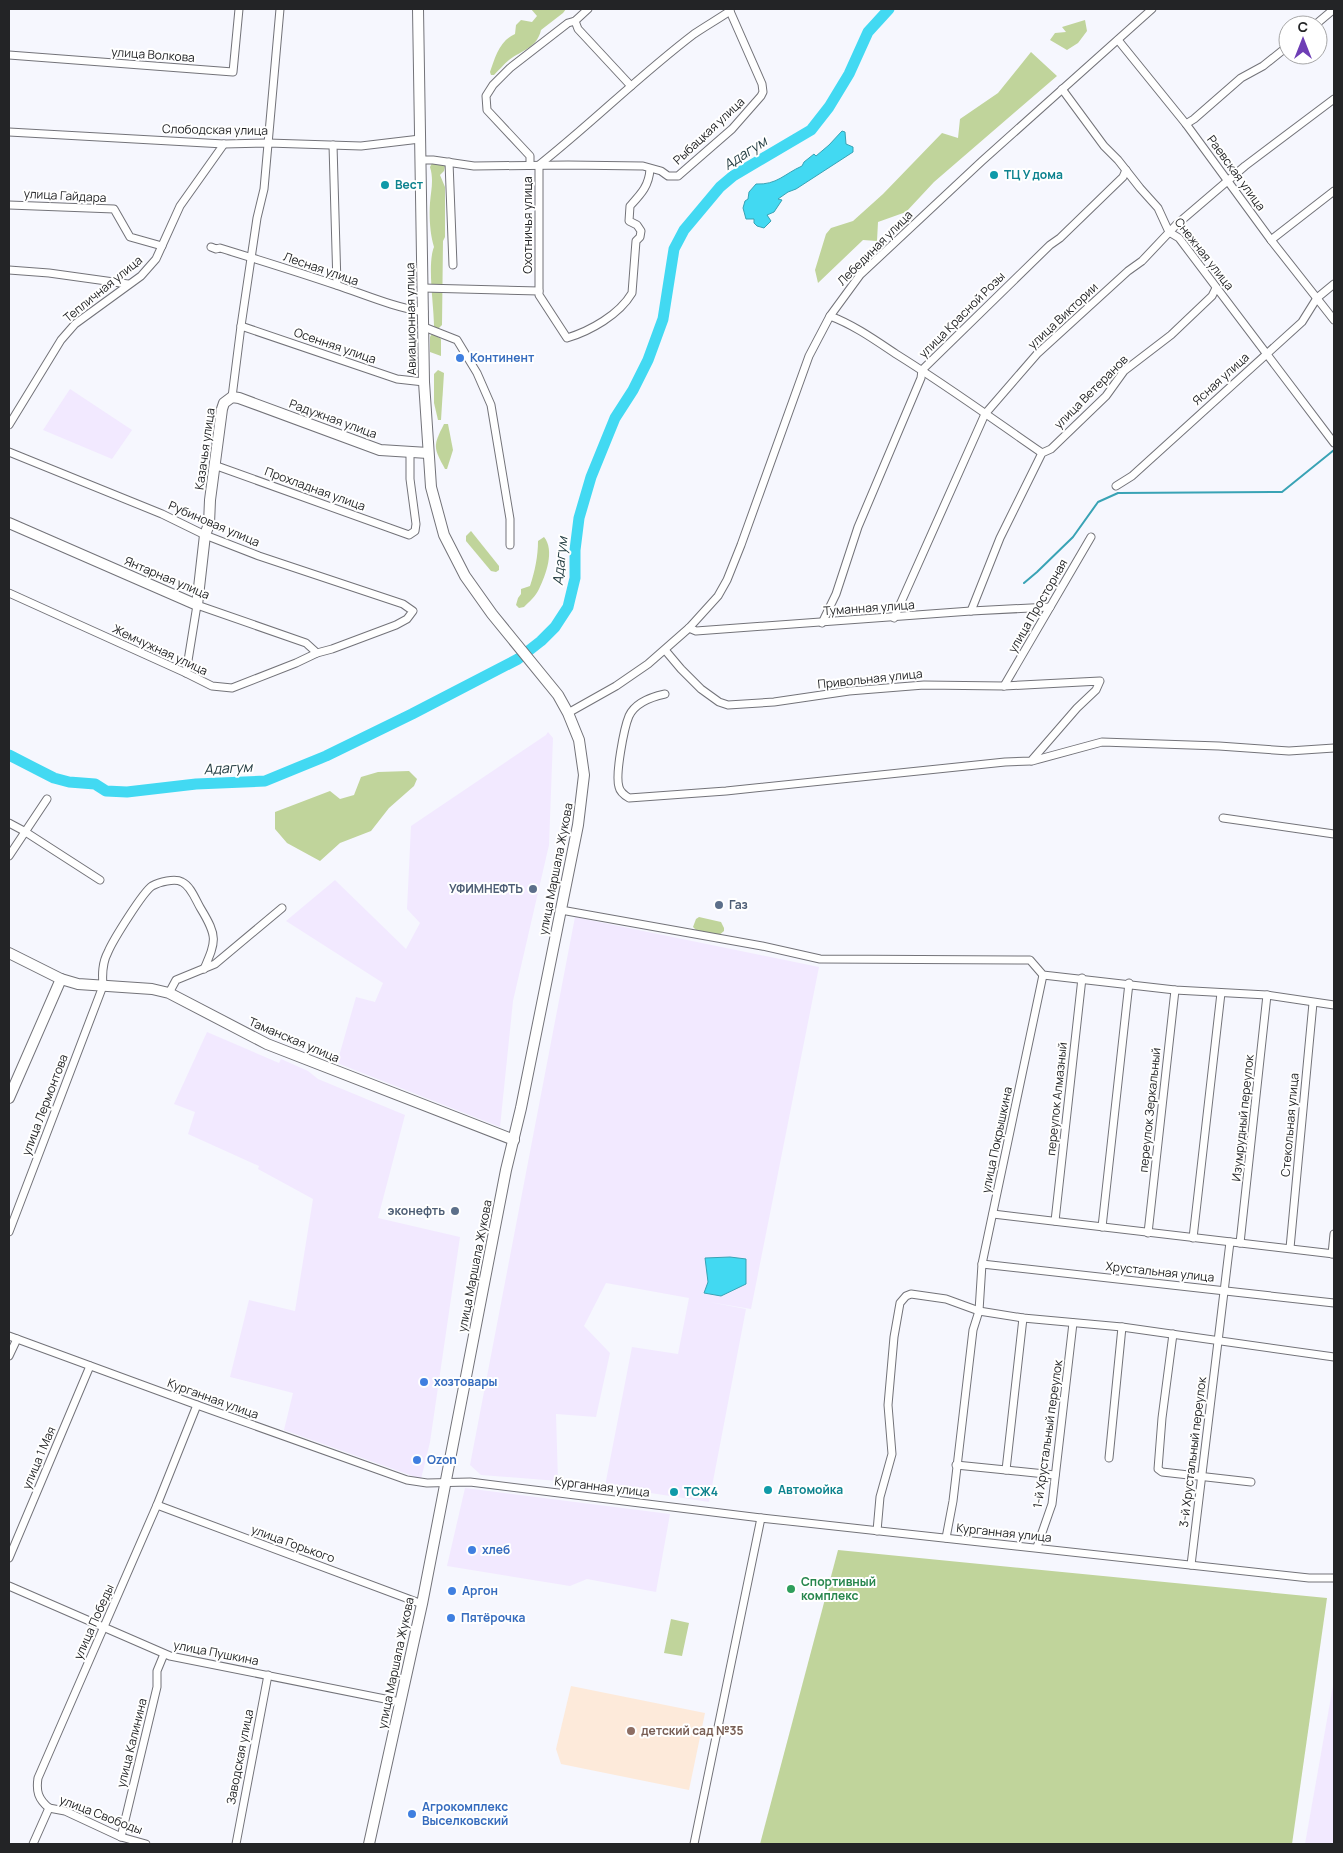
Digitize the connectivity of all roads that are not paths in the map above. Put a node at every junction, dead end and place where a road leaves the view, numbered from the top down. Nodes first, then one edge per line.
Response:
1 (239, 9) edge
2 (280, 9) edge
3 (418, 9) edge
4 (588, 9) edge
5 (1152, 9) edge
6 (730, 10) edge
7 (575, 21) junction
8 (1118, 40) junction
9 (9, 54) edge
10 (1278, 54) edge
11 (631, 86) junction
12 (1062, 89) junction
13 (1334, 100) edge
14 (1186, 124) junction
15 (9, 132) edge
16 (420, 139) junction
17 (268, 143) junction
18 (224, 144) junction
19 (333, 145) junction
20 (420, 160) junction
21 (449, 162) junction
22 (530, 165) junction
23 (539, 165) junction
24 (650, 169) junction
25 (1126, 170) junction
26 (1229, 180) junction
27 (1334, 191) edge
28 (9, 205) edge
29 (1170, 232) junction
30 (1271, 240) junction
31 (162, 246) junction
32 (211, 247) dead end
33 (252, 257) junction
34 (453, 265) dead end
35 (9, 270) edge
36 (128, 284) junction
37 (1334, 284) edge
38 (337, 285) junction
39 (423, 288) junction
40 (1216, 288) junction
41 (539, 291) junction
42 (1317, 298) junction
43 (424, 312) junction
44 (830, 316) junction
45 (1334, 320) edge
46 (241, 326) junction
47 (424, 328) junction
48 (1267, 353) junction
49 (922, 370) junction
50 (424, 382) junction
51 (232, 397) junction
52 (985, 414) junction
53 (9, 425) edge
54 (1334, 443) edge
55 (9, 452) edge
56 (410, 452) junction
57 (428, 453) junction
58 (1042, 453) junction
59 (214, 465) junction
60 (1116, 486) dead end
61 (9, 523) edge
62 (206, 535) junction
63 (1091, 537) dead end
64 (510, 545) dead end
65 (9, 593) edge
66 (197, 605) junction
67 (1050, 607) junction
68 (412, 611) joint
69 (971, 611) junction
70 (894, 618) junction
71 (822, 623) junction
72 (689, 628) junction
73 (665, 650) junction
74 (317, 653) junction
75 (186, 673) junction
76 (1004, 686) junction
77 (665, 694) dead end
78 (558, 696) joint
79 (568, 713) junction
80 (1334, 748) edge
81 (1032, 761) junction
82 (46, 799) dead end
83 (1223, 818) dead end
84 (9, 823) edge
85 (24, 831) junction
86 (1334, 834) edge
87 (9, 856) edge
88 (100, 880) dead end
89 (282, 908) dead end
90 (561, 910) junction
91 (9, 954) edge
92 (204, 969) junction
93 (1043, 975) junction
94 (1082, 978) junction
95 (61, 979) junction
96 (1129, 984) junction
97 (103, 986) junction
98 (1175, 990) junction
99 (169, 993) junction
100 (1221, 993) junction
101 (1267, 995) junction
102 (1313, 1003) junction
103 (1334, 1006) edge
104 (9, 1098) edge
105 (514, 1140) junction
106 (993, 1214) junction
107 (1054, 1221) junction
108 (1102, 1227) junction
109 (9, 1232) edge
110 (1148, 1232) junction
111 (1334, 1234) edge
112 (1193, 1238) junction
113 (1230, 1242) junction
114 (1240, 1244) junction
115 (1290, 1248) junction
116 (1333, 1254) edge
117 (982, 1264) junction
118 (1223, 1290) junction
119 (1334, 1303) edge
120 (979, 1311) junction
121 (1023, 1318) junction
122 (1073, 1322) junction
123 (1122, 1327) junction
124 (1173, 1334) junction
125 (9, 1336) edge
126 (17, 1339) junction
127 (1217, 1341) junction
128 (9, 1356) edge
129 (1334, 1357) edge
130 (90, 1366) junction
131 (197, 1406) junction
132 (1109, 1458) dead end
133 (956, 1465) junction
134 (1006, 1470) junction
135 (1055, 1475) junction
136 (1202, 1477) junction
137 (446, 1482) junction
138 (1251, 1482) dead end
139 (157, 1505) junction
140 (761, 1518) junction
141 (877, 1530) junction
142 (946, 1538) junction
143 (1037, 1547) junction
144 (9, 1558) edge
145 (1192, 1565) junction
146 (1334, 1578) edge
147 (9, 1586) edge
148 (422, 1604) junction
149 (104, 1628) junction
150 (164, 1654) junction
151 (268, 1675) junction
152 (400, 1702) junction
153 (49, 1808) junction
154 (121, 1837) junction
155 (33, 1844) edge
156 (146, 1844) edge
157 (236, 1844) edge
158 (369, 1844) edge
159 (694, 1844) edge

1 - 9 street, улица Волкова
2 - 17 street, Казачья улица
3 - 16 main road, Авиационная улица
4 - 7 street
5 - 8 street, Лебединая улица
6 - 11 street, Охотничья улица
6 - 24 street, Рыбацкая улица
7 - 11 street
7 - 22 street
8 - 12 street, Лебединая улица
8 - 14 street, Раевская улица
10 - 14 street
11 - 23 street, Охотничья улица
12 - 25 street, Снежная улица
12 - 44 street, Лебединая улица
13 - 26 street, улица Виктории
14 - 26 street, Раевская улица
15 - 18 street, Слободская улица
16 - 19 street, Слободская улица
16 - 20 main road, Авиационная улица
17 - 18 street, Слободская улица
17 - 19 street, Слободская улица
17 - 33 street, Казачья улица
18 - 31 street, Тепличная улица
19 - 38 street
20 - 21 street
20 - 39 main road, Авиационная улица
21 - 22 street
21 - 34 street
22 - 23 street
23 - 24 street
23 - 41 street, Охотничья улица
24 - 41 street, Охотничья улица
25 - 29 street, Снежная улица
25 - 49 street, улица Красной Розы
26 - 29 street, улица Виктории
26 - 30 street, Раевская улица
27 - 30 street
28 - 31 street, улица Гайдара
29 - 40 street, Снежная улица
29 - 52 street, улица Виктории
30 - 42 street, Раевская улица
31 - 36 street, Тепличная улица
32 - 33 street, Лесная улица
33 - 38 street, Лесная улица
33 - 46 street, Казачья улица
35 - 36 street
36 - 53 street, Тепличная улица
37 - 42 street, Ясная улица
38 - 43 street, Лесная улица
39 - 41 street
39 - 43 main road, Авиационная улица
40 - 48 street, Снежная улица
40 - 58 street, улица Ветеранов
42 - 45 street, Раевская улица
42 - 48 street, Ясная улица
43 - 47 main road, Авиационная улица
44 - 49 street
44 - 72 street, Лебединая улица
46 - 50 street, Осенняя улица
46 - 51 street, Казачья улица
47 - 50 main road, Авиационная улица
47 - 64 street
48 - 54 street, Снежная улица
48 - 60 street, Ясная улица
49 - 52 street
49 - 71 street, улица Красной Розы
50 - 57 main road, Авиационная улица
51 - 56 main road, Радужная улица
51 - 59 main road, Казачья улица
52 - 58 street
52 - 70 street, улица Виктории
55 - 62 street, Рубиновая улица
56 - 57 main road, Радужная улица
56 - 59 street, Прохладная улица
57 - 78 main road, Авиационная улица
58 - 69 street, улица Ветеранов
59 - 62 main road, Казачья улица
61 - 66 main road, Янтарная улица
62 - 66 main road, Казачья улица
62 - 68 street, Рубиновая улица
63 - 67 street, улица Просторная
65 - 75 street, Жемчужная улица
66 - 74 street, Янтарная улица
66 - 75 street, Казачья улица
67 - 69 street, Туманная улица
67 - 76 street, улица Просторная
68 - 74 street, Жемчужная улица
69 - 70 street, Туманная улица
70 - 71 street, Туманная улица
71 - 72 street, Туманная улица
72 - 73 street, Лебединая улица
73 - 76 street, Привольная улица
73 - 79 street, Лебединая улица
74 - 75 street, Жемчужная улица
76 - 81 street, Привольная улица
77 - 81 street
78 - 79 main road, улица Маршала Жукова
79 - 90 main road, улица Маршала Жукова
80 - 81 street
82 - 85 street
83 - 86 street
84 - 85 street
85 - 87 street
85 - 88 street
89 - 92 street
90 - 93 street
90 - 105 main road, улица Маршала Жукова
91 - 95 main road, Таманская улица
92 - 97 street, улица Лермонтова
92 - 99 street
93 - 94 street
93 - 106 street, улица Покрышкина
94 - 96 street
94 - 107 street, переулок Алмазный
95 - 97 main road, Таманская улица
95 - 104 main road
96 - 98 street
96 - 108 street
97 - 99 main road, Таманская улица
97 - 109 street, улица Лермонтова
98 - 100 street
98 - 110 street, переулок Зеркальный
99 - 105 main road, Таманская улица
100 - 101 street
100 - 112 street
101 - 102 street
101 - 114 street, Изумрудный переулок
102 - 103 street
102 - 115 street, Стекольная улица
105 - 137 main road, улица Маршала Жукова
106 - 107 street
106 - 117 street, улица Покрышкина
107 - 108 street
108 - 110 street
110 - 112 street
111 - 116 street
112 - 113 street
113 - 114 street
113 - 118 street, 3-й Хрустальный переулок
114 - 115 street
115 - 116 street
117 - 118 street, Хрустальная улица
117 - 120 street, улица Покрышкина
118 - 119 street, Хрустальная улица
118 - 127 street, 3-й Хрустальный переулок
120 - 121 street
120 - 133 street, улица Покрышкина
120 - 141 street
121 - 122 street
121 - 134 street
122 - 123 street
122 - 135 street, 1-й Хрустальный переулок
123 - 124 street
123 - 132 street
124 - 127 street
124 - 136 street
125 - 126 street, Курганная улица
126 - 128 street
126 - 130 street, Курганная улица
127 - 129 street
127 - 136 street, 3-й Хрустальный переулок
130 - 131 street, Курганная улица
130 - 144 street, улица 1 Мая
131 - 137 street, Курганная улица
131 - 139 street, улица Победы
133 - 134 street
133 - 142 street, улица Покрышкина
134 - 135 street
135 - 143 street, 1-й Хрустальный переулок
136 - 138 street
136 - 145 street, 3-й Хрустальный переулок
137 - 140 street, Курганная улица
137 - 148 main road, улица Маршала Жукова
139 - 148 street, улица Горького
139 - 149 street, улица Победы
140 - 141 street, Курганная улица
140 - 159 street
141 - 142 street, Курганная улица
142 - 143 street, Курганная улица
143 - 145 street, Курганная улица
145 - 146 street, Курганная улица
147 - 149 street, улица Пушкина
148 - 152 main road, улица Маршала Жукова
149 - 150 street, улица Пушкина
149 - 153 street, улица Победы
150 - 151 street, улица Пушкина
150 - 154 street, улица Калинина
151 - 152 street, улица Пушкина
151 - 157 street, Заводская улица
152 - 158 main road, улица Маршала Жукова
153 - 154 street, улица Свободы
153 - 155 street
154 - 156 street, улица Свободы

